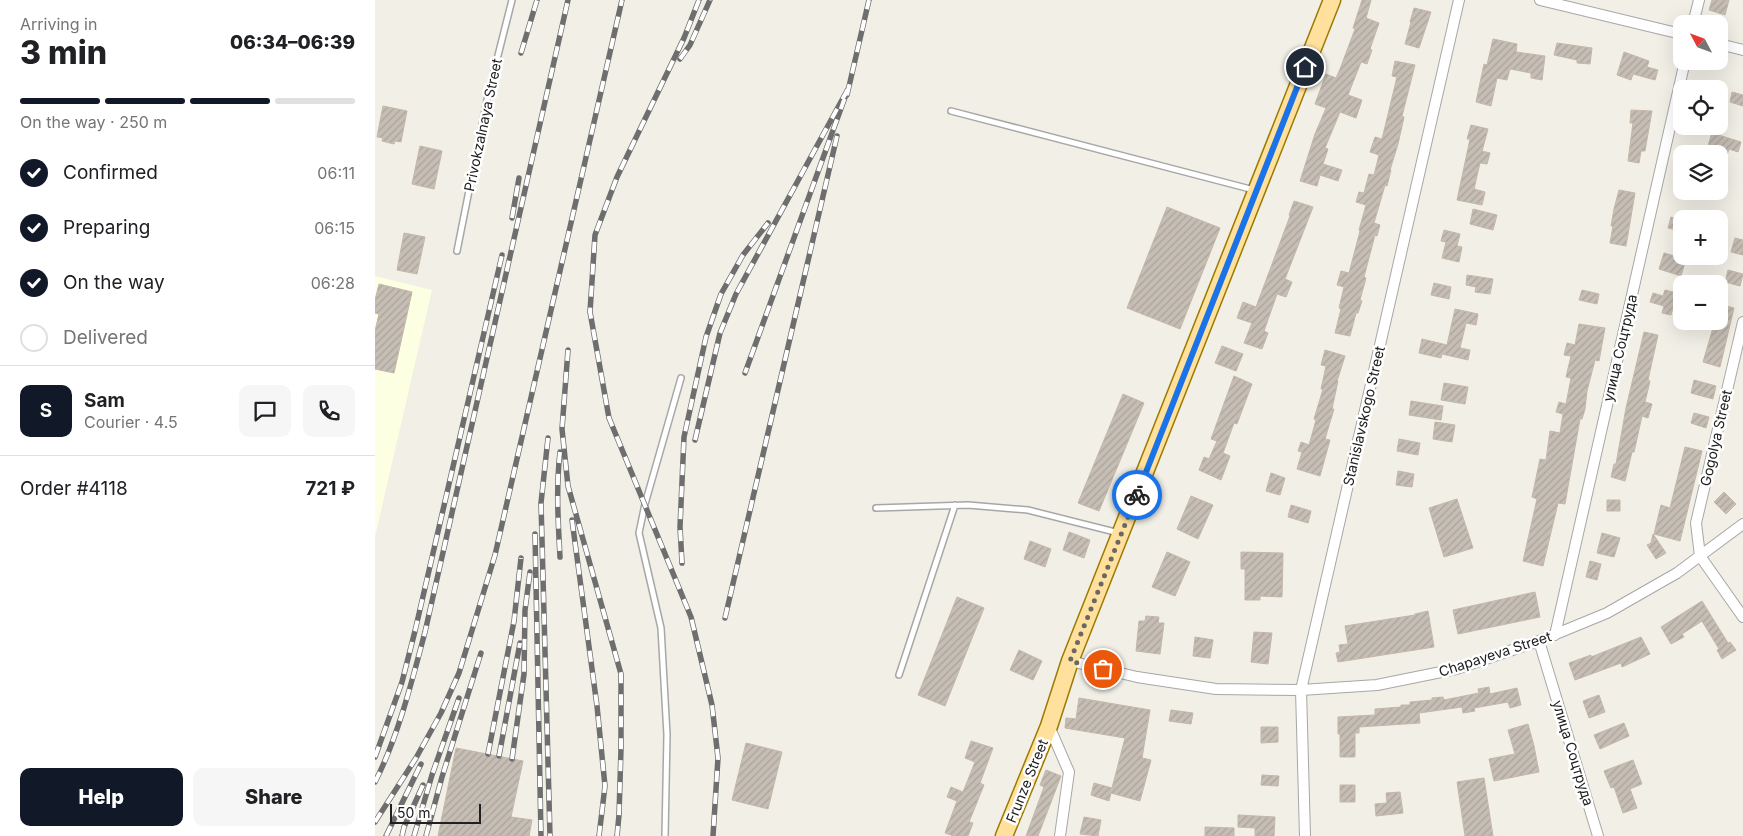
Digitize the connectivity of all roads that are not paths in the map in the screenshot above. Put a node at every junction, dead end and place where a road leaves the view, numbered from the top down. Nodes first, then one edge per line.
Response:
1 (513, 0) edge
2 (1332, 0) edge
3 (1459, 0) edge
4 (1540, 0) edge
5 (1699, 0) edge
6 (1695, 15) edge
7 (1673, 32) edge
8 (1728, 46) edge
9 (1743, 50) edge
10 (1683, 70) edge
11 (951, 111) dead end
12 (1257, 191) junction
13 (457, 251) dead end
14 (1743, 322) edge
15 (681, 378) dead end
16 (955, 505) junction
17 (876, 508) dead end
18 (1743, 524) edge
19 (1121, 534) junction
20 (1700, 556) junction
21 (1743, 617) edge
22 (1555, 635) junction
23 (1539, 641) junction
24 (1070, 661) junction
25 (899, 675) dead end
26 (1301, 690) junction
27 (1049, 726) junction
28 (665, 836) edge
29 (1004, 836) edge
30 (1060, 836) edge
31 (1305, 836) edge
32 (1598, 836) edge

1 - 13 lane, Privokzalnaya Street
2 - 12 main road, Frunze Street
3 - 26 street, Stanislavskogo Street
4 - 7 street
5 - 6 street
8 - 9 street
10 - 22 street, улица Соцтруда
11 - 12 lane
12 - 19 main road, Frunze Street
14 - 20 street, Gogolya Street
15 - 28 lane
16 - 17 lane
16 - 19 lane
16 - 25 lane
18 - 20 street, Chapayeva Street
19 - 24 main road, Frunze Street
20 - 21 street
20 - 22 street, Chapayeva Street
22 - 23 street, Chapayeva Street
23 - 26 street, Chapayeva Street
23 - 32 street, улица Соцтруда
24 - 26 street, Chapayeva Street
24 - 27 main road, Frunze Street
26 - 31 street, Stanislavskogo Street
27 - 29 main road, Frunze Street
27 - 30 street, Frunze Street

